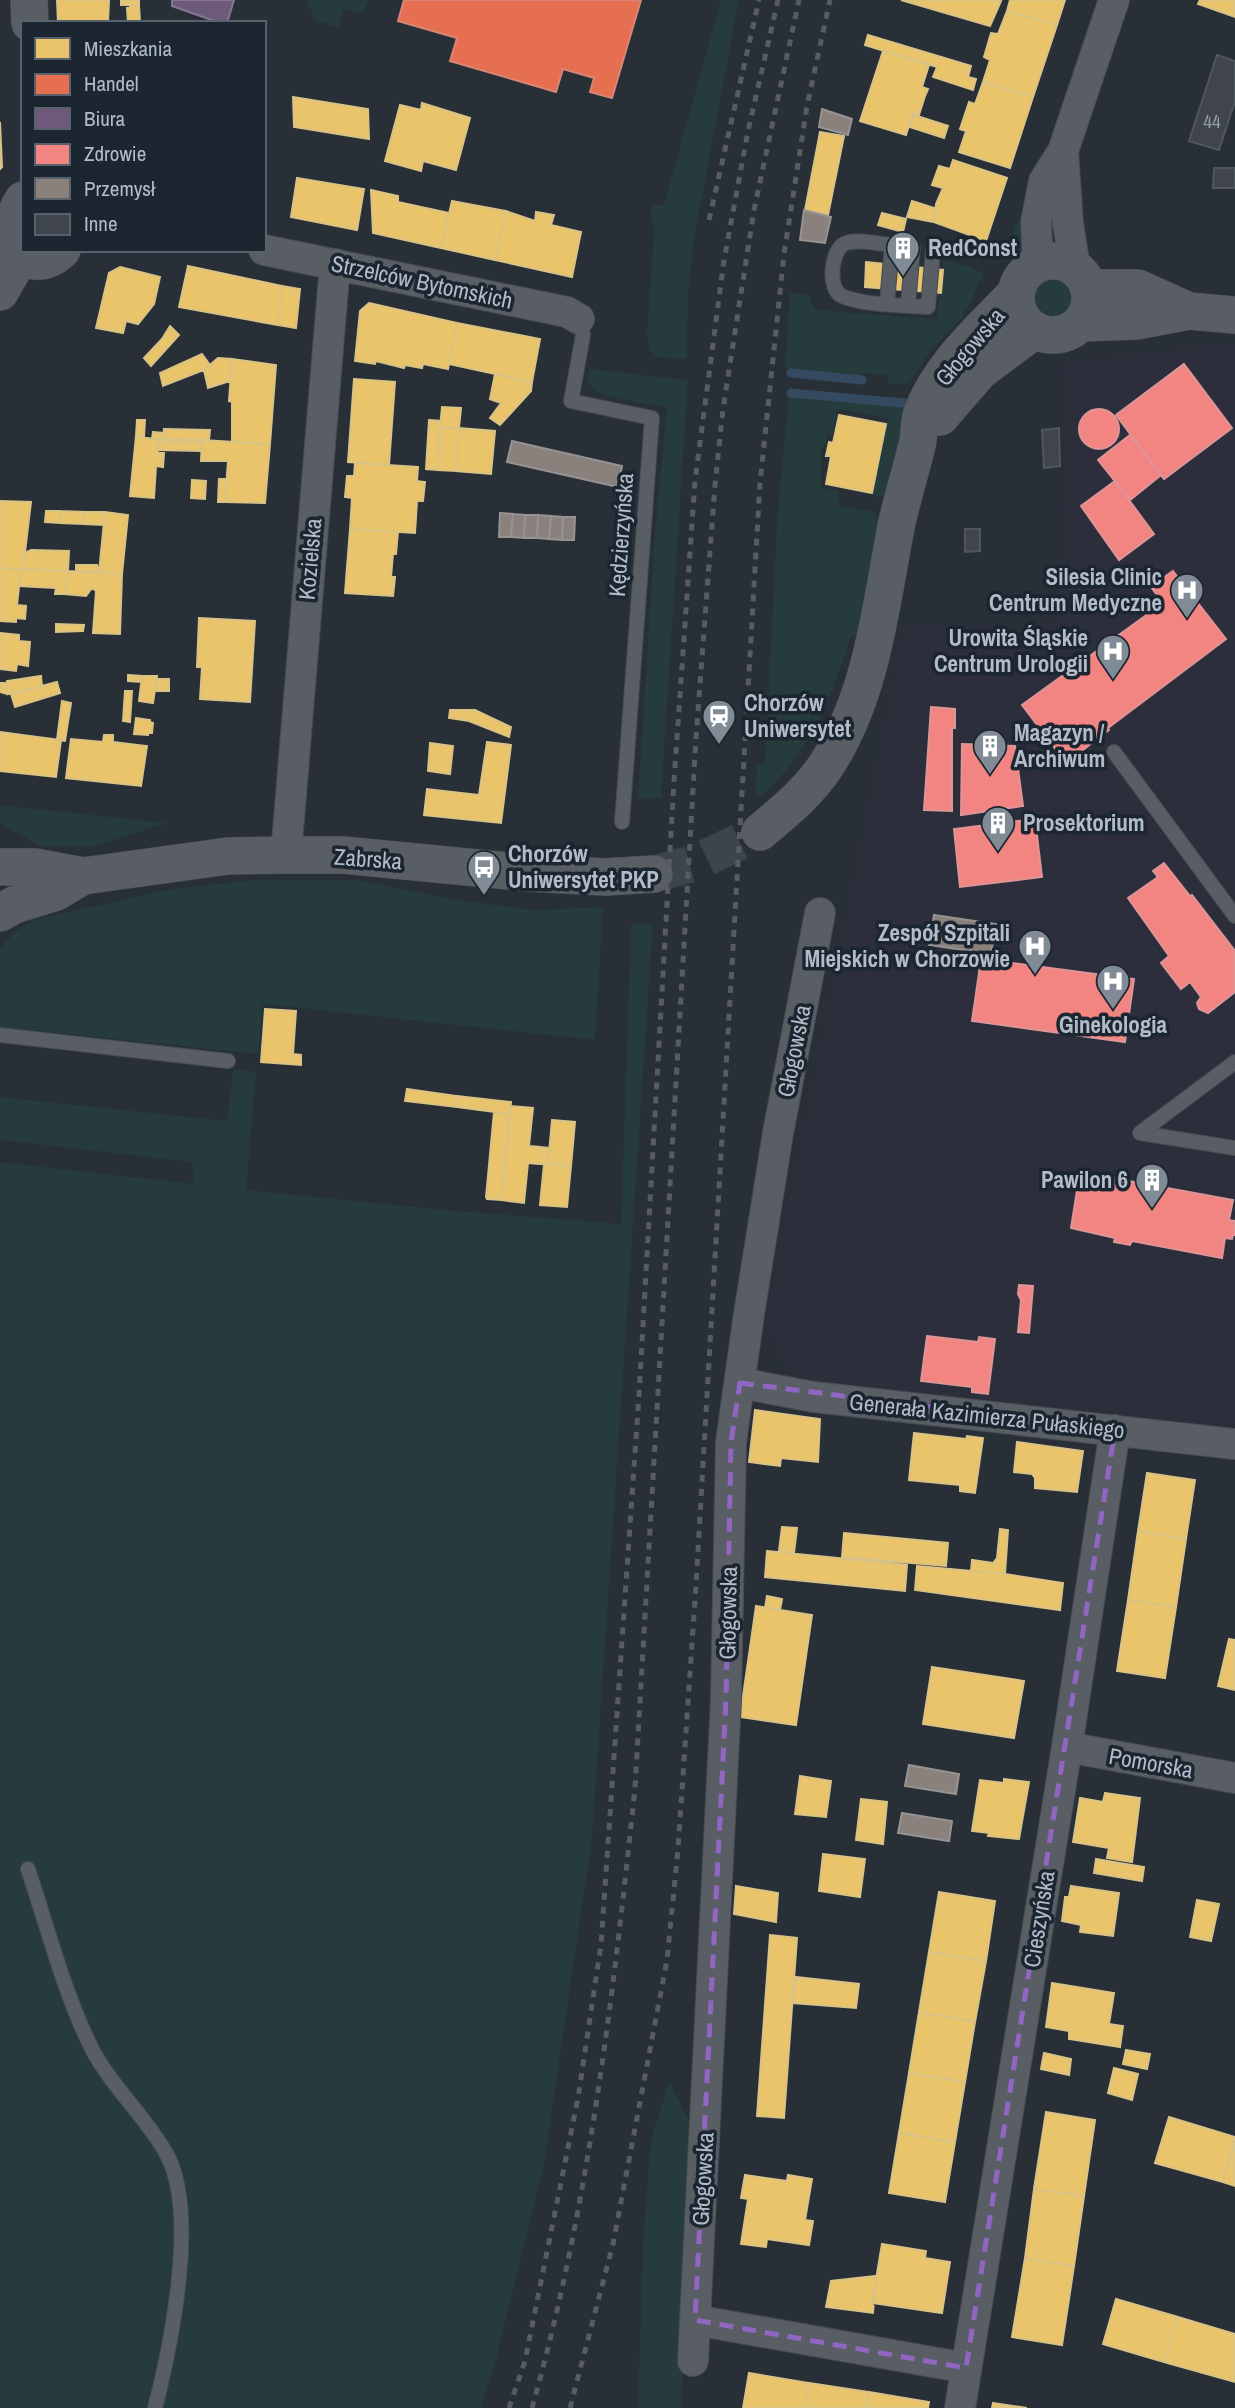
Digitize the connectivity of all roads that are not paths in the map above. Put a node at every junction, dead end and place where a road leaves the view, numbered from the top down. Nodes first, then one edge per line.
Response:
1 (29, 0) edge
2 (1114, 0) edge
3 (30, 21) edge
4 (1063, 151) junction
5 (9, 215) edge
6 (913, 248) dead end
7 (266, 250) edge
8 (933, 250) dead end
9 (60, 252) edge
10 (20, 257) junction
11 (335, 264) junction
12 (1038, 265) junction
13 (0, 292) edge
14 (1016, 293) junction
15 (1082, 293) junction
16 (887, 303) junction
17 (908, 305) junction
18 (1235, 315) edge
19 (579, 319) joint
20 (1035, 330) junction
21 (917, 444) junction
22 (1114, 752) dead end
23 (622, 822) dead end
24 (760, 832) tunnel mouth
25 (286, 855) junction
26 (0, 867) edge
27 (654, 874) tunnel mouth
28 (83, 876) junction
29 (820, 913) dead end
30 (0, 914) edge
31 (1235, 916) edge
32 (0, 1035) edge
33 (228, 1061) dead end
34 (1235, 1062) edge
35 (1235, 1148) edge
36 (740, 1383) junction
37 (1115, 1430) junction
38 (1235, 1444) edge
39 (1067, 1747) junction
40 (1235, 1778) edge
41 (28, 1869) dead end
42 (695, 2320) junction
43 (693, 2361) dead end
44 (966, 2368) junction
45 (155, 2408) edge
46 (960, 2408) edge

1 - 3 street
2 - 4 street
4 - 12 street
4 - 15 street
5 - 10 street
6 - 17 lane
7 - 11 street, Strzelców Bytomskich
8 - 17 lane
9 - 10 street
10 - 13 street
11 - 19 street, Strzelców Bytomskich
11 - 25 street, Kozielska
12 - 14 street
12 - 15 street
14 - 20 street
14 - 21 street, Głogowska
15 - 18 street
15 - 20 street
16 - 16 lane
16 - 17 lane
19 - 23 lane, Kędzierzyńska
20 - 21 street, Głogowska
21 - 24 street, Głogowska
22 - 31 lane
25 - 27 street, Zabrska
25 - 28 street, Zabrska
26 - 28 street, Zabrska
28 - 30 street, Zabrska
29 - 36 street, Głogowska
32 - 33 lane
34 - 35 lane
36 - 37 street, Generała Kazimierza Pułaskiego
36 - 42 street, Głogowska
37 - 38 street, Generała Kazimierza Pułaskiego
37 - 39 street, Cieszyńska
39 - 40 street, Pomorska
39 - 44 street, Cieszyńska
41 - 45 lane
42 - 43 street, Głogowska
42 - 44 street
44 - 46 street, Cieszyńska

